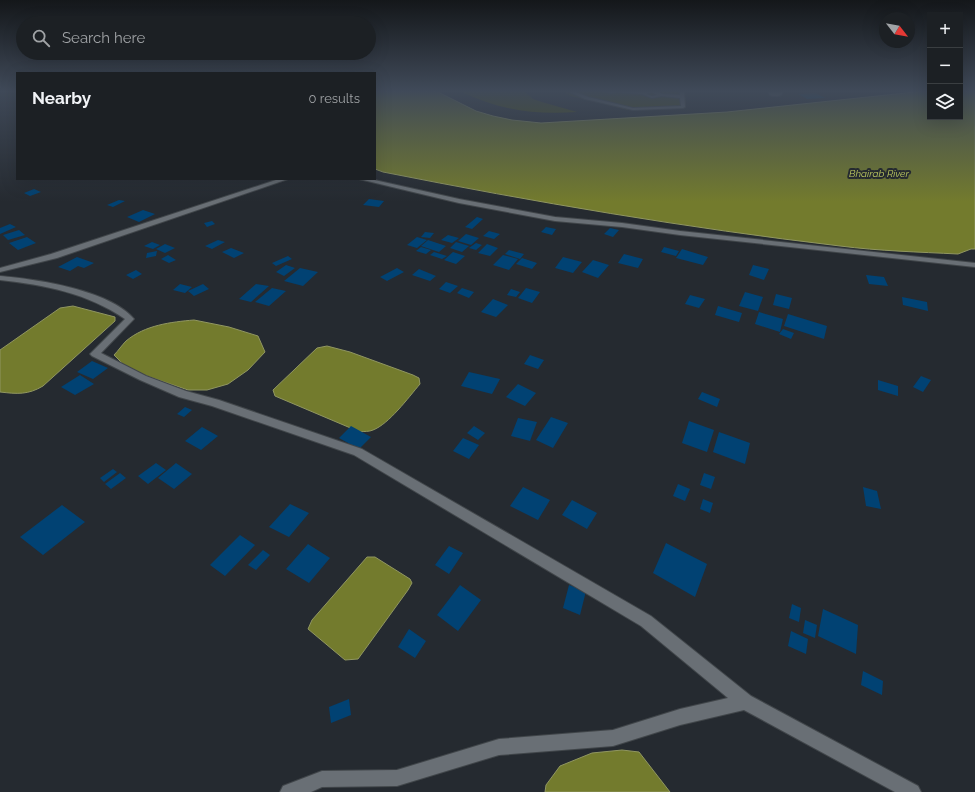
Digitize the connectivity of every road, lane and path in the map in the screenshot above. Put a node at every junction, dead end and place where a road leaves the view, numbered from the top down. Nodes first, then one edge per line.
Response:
1 (282, 180) edge
2 (366, 180) edge
3 (975, 265) edge
4 (0, 270) edge
5 (0, 278) edge
6 (745, 702) junction
7 (289, 792) edge
8 (912, 792) edge

1 - 4 street
2 - 3 street
5 - 6 street
6 - 7 street
6 - 8 street

